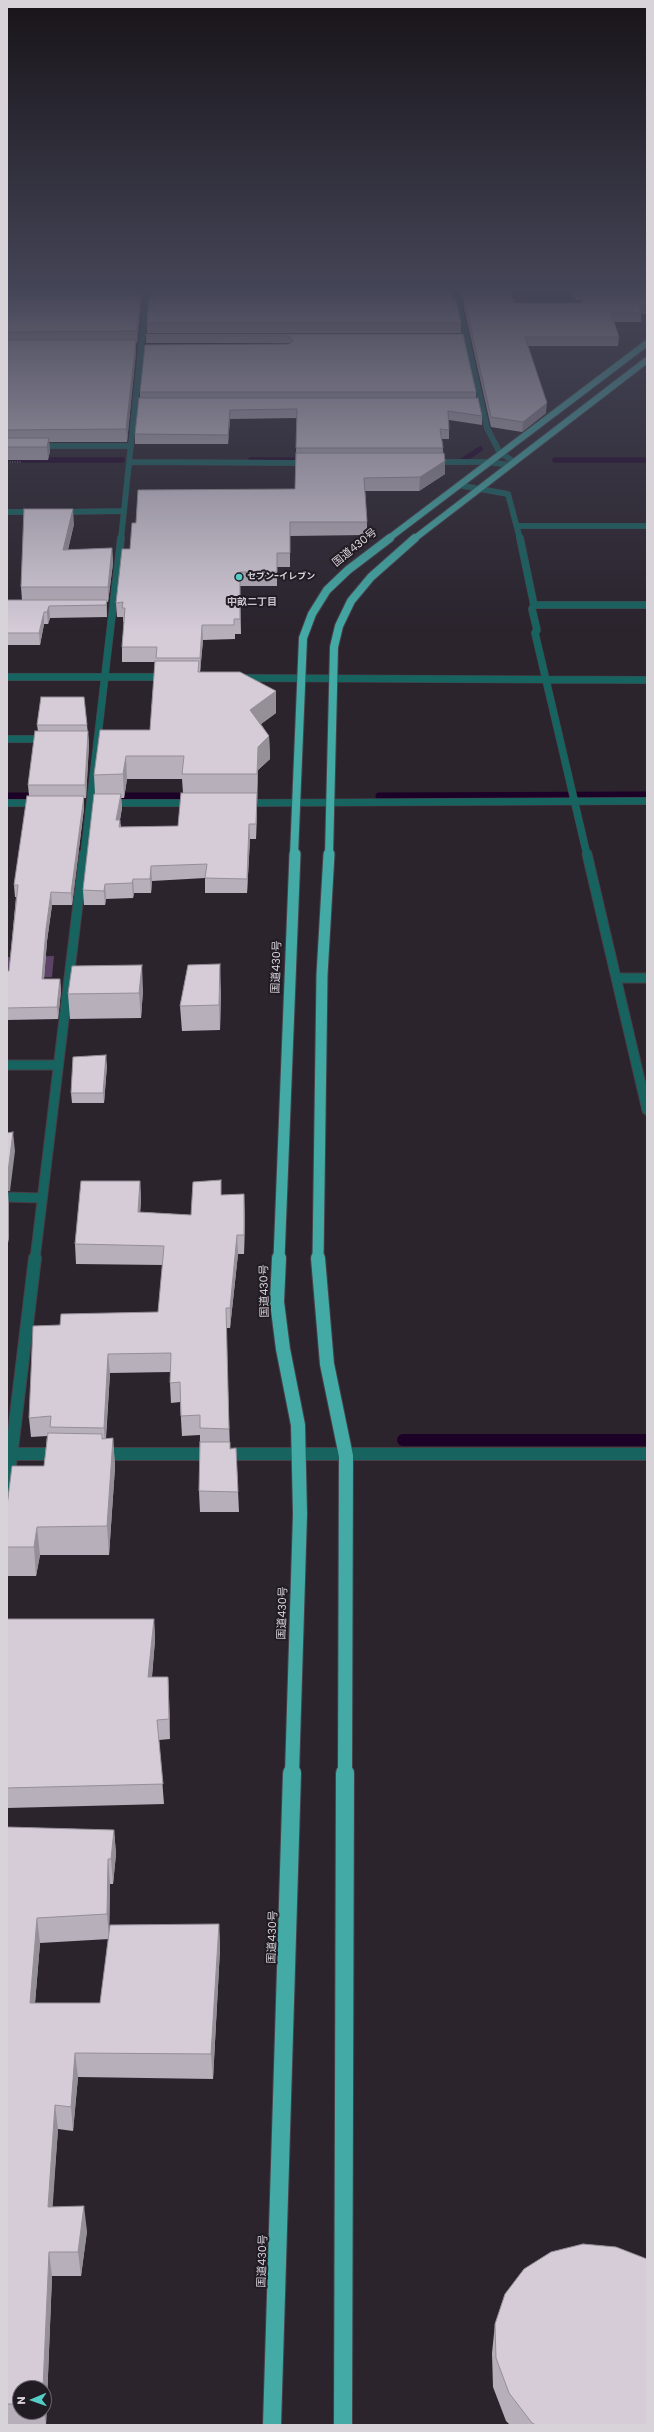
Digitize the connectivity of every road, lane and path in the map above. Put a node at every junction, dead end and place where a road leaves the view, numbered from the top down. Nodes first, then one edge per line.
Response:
1 (135, 405) edge
2 (481, 405) edge
3 (563, 405) edge
4 (588, 405) edge
5 (30, 446) edge
6 (131, 446) junction
7 (500, 453) junction
8 (130, 462) junction
9 (427, 462) edge
10 (487, 462) junction
11 (315, 463) edge
12 (513, 464) junction
13 (458, 485) junction
14 (480, 489) junction
15 (124, 511) junction
16 (7, 512) edge
17 (46, 512) edge
18 (54, 512) edge
19 (517, 526) junction
20 (647, 526) edge
21 (534, 605) junction
22 (647, 605) edge
23 (106, 607) edge
24 (114, 607) junction
25 (7, 676) edge
26 (106, 677) junction
27 (174, 678) edge
28 (234, 678) edge
29 (301, 678) junction
30 (334, 678) junction
31 (546, 680) junction
32 (647, 680) edge
33 (7, 739) edge
34 (52, 739) edge
35 (574, 797) junction
36 (647, 801) edge
37 (332, 802) junction
38 (7, 803) edge
39 (44, 803) edge
40 (86, 803) junction
41 (200, 803) edge
42 (232, 803) edge
43 (298, 803) junction
44 (616, 978) junction
45 (647, 978) edge
46 (7, 1065) edge
47 (58, 1065) junction
48 (647, 1110) edge
49 (7, 1197) edge
50 (42, 1198) junction
51 (9, 1454) edge
52 (74, 1454) edge
53 (89, 1454) edge
54 (647, 1454) edge
55 (298, 1456) junction
56 (346, 1456) junction
57 (7, 1490) edge
58 (272, 2425) edge
59 (343, 2425) edge

1 - 6 street
2 - 7 street
3 - 7 highway, 国道430号
4 - 12 highway
5 - 6 street
6 - 8 street
7 - 10 highway, 国道430号
7 - 12 street
8 - 11 street
8 - 15 street
9 - 10 street
10 - 12 street
10 - 13 highway, 国道430号
12 - 14 highway
13 - 14 street
13 - 29 highway, 国道430号
14 - 19 street
14 - 30 highway
15 - 18 street
15 - 24 street
16 - 17 street
19 - 20 street
19 - 21 street
21 - 22 street
21 - 31 street
23 - 24 street
24 - 26 street
25 - 26 street
26 - 27 street
26 - 40 street
28 - 29 street
29 - 30 street
29 - 43 highway, 国道430号
30 - 31 street
30 - 37 highway
31 - 32 street
31 - 35 street
33 - 34 street
35 - 36 street
35 - 37 street
35 - 44 street
37 - 43 street
37 - 56 highway
38 - 39 street
40 - 41 street
40 - 47 street
42 - 43 street
43 - 55 highway, 国道430号
44 - 45 street
44 - 48 street
46 - 47 street
47 - 50 street
49 - 50 street
50 - 51 street
51 - 52 street
51 - 57 street
53 - 55 street
54 - 56 street
55 - 56 street
55 - 58 highway, 国道430号
56 - 59 highway

